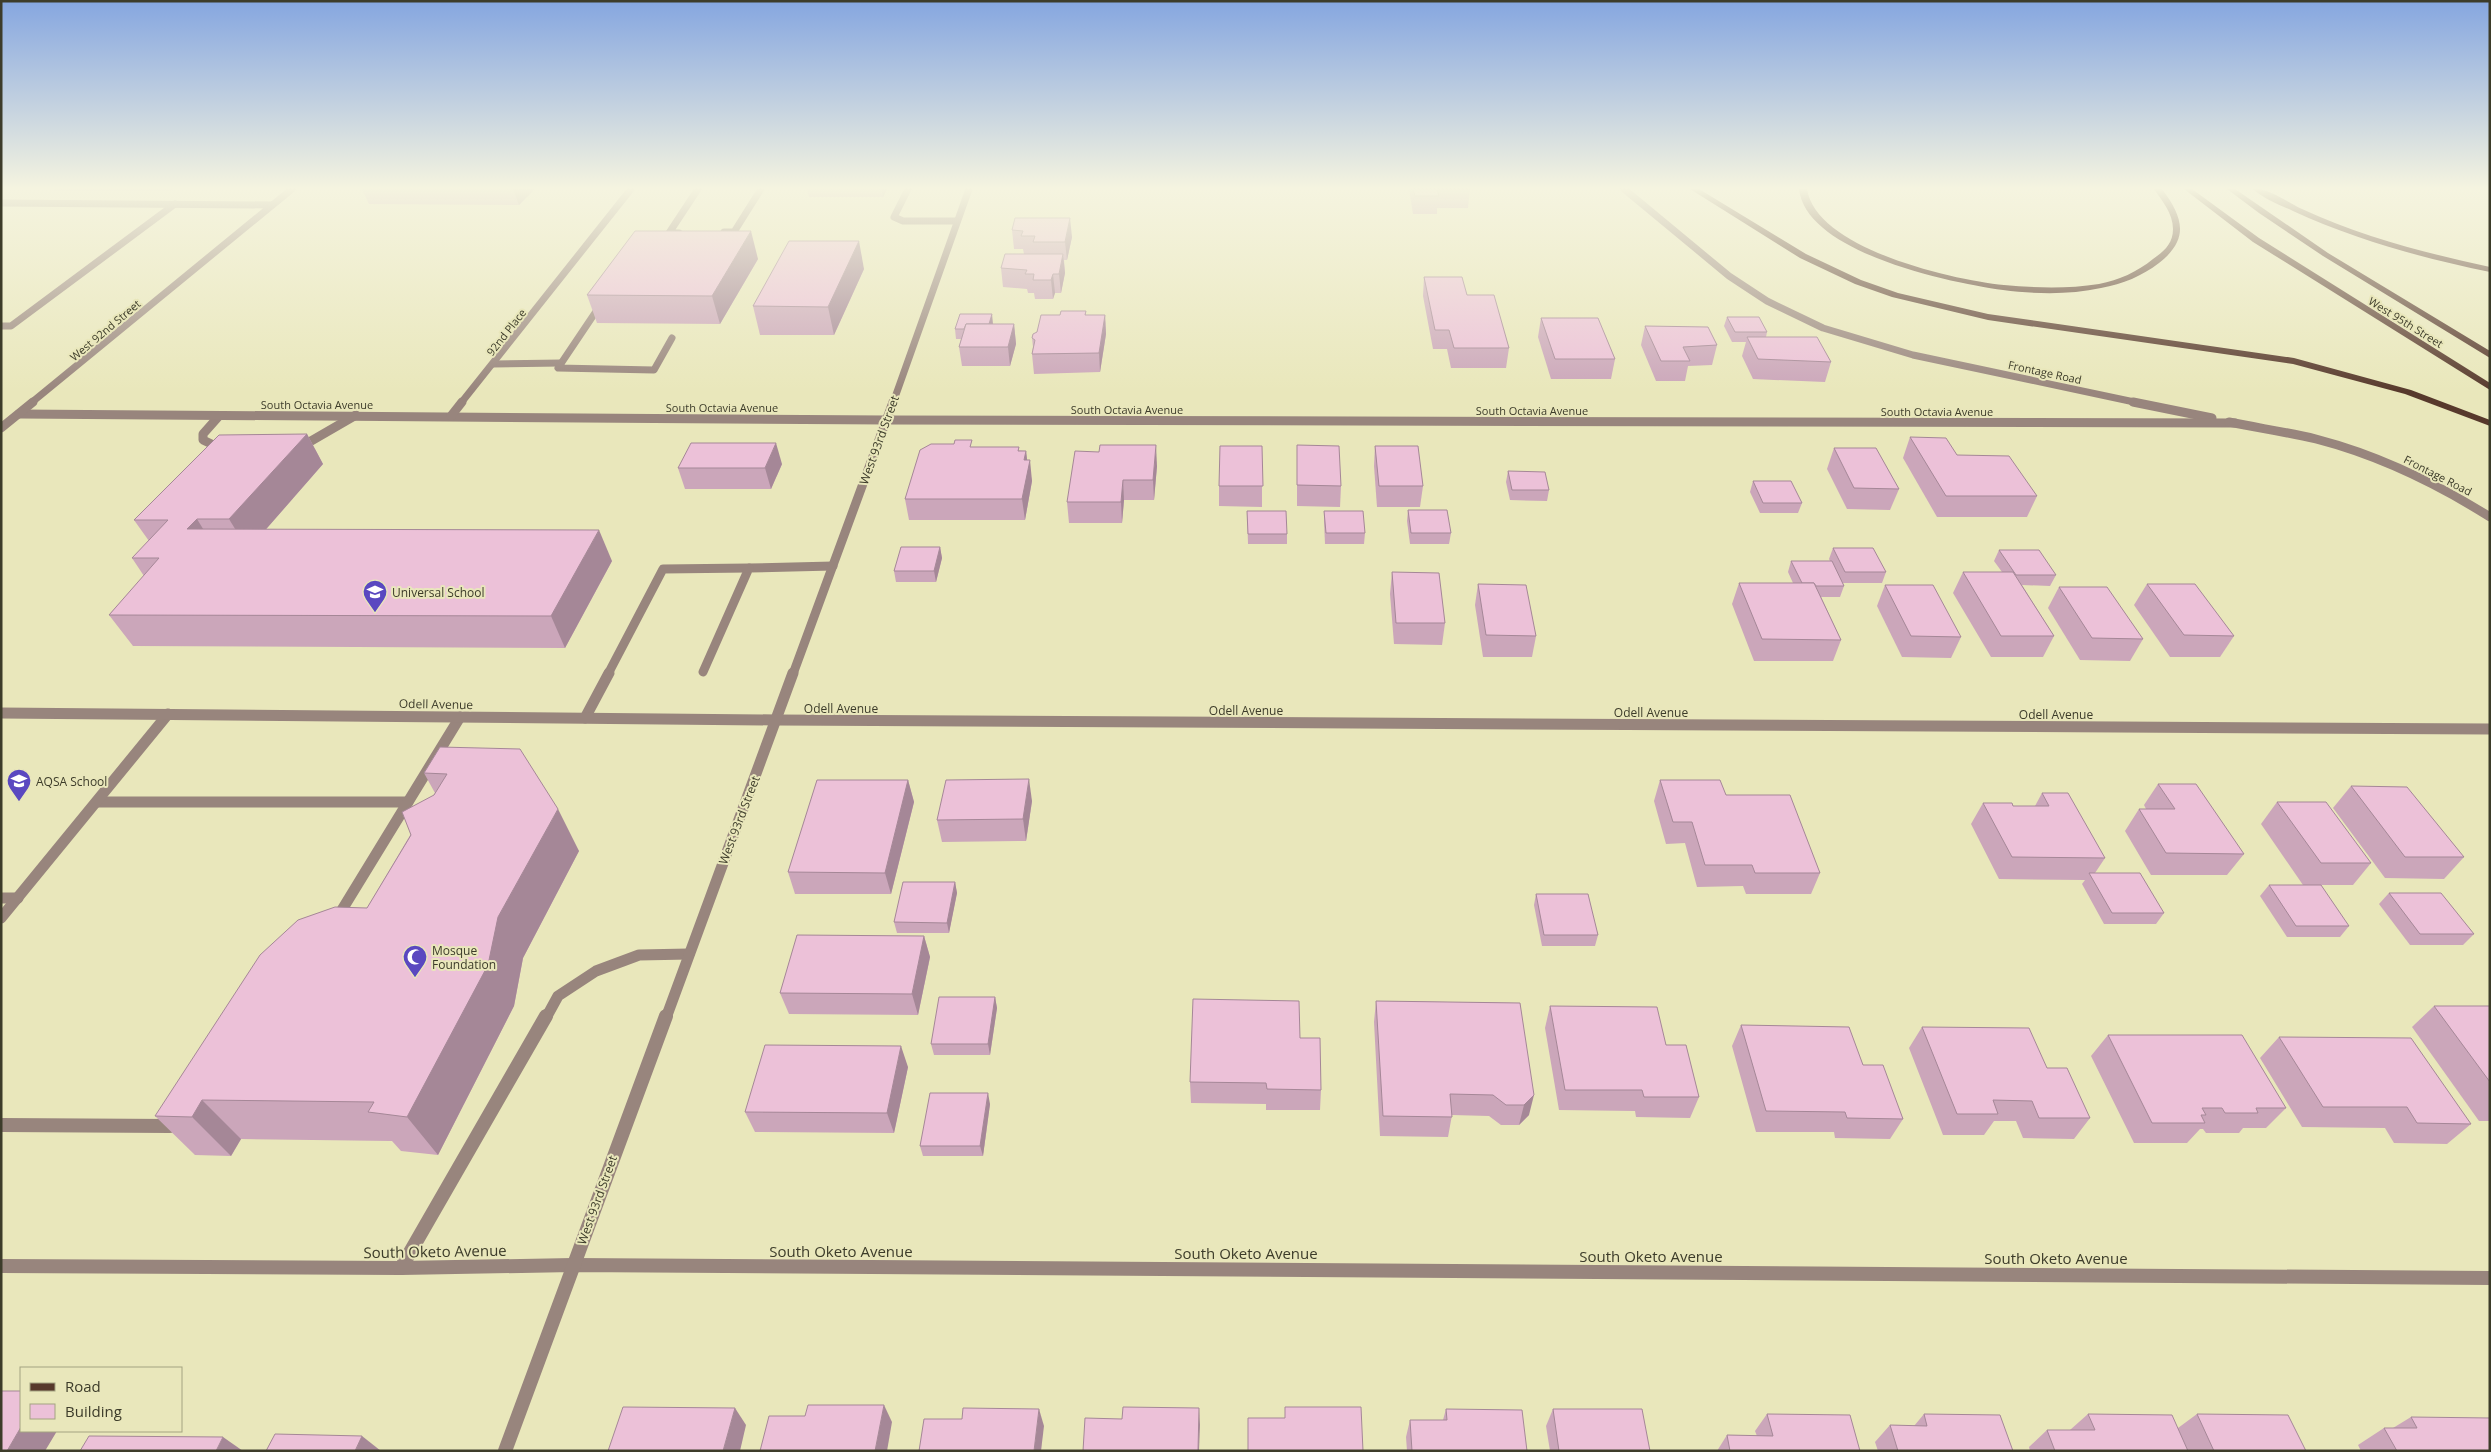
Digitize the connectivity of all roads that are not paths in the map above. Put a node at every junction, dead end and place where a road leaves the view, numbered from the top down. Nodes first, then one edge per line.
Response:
1 (104, 257) edge
2 (209, 257) edge
3 (578, 257) edge
4 (944, 257) edge
5 (1704, 257) edge
6 (1804, 257) edge
7 (1879, 257) edge
8 (2165, 257) edge
9 (2283, 257) edge
10 (2329, 257) edge
11 (2430, 257) edge
12 (2490, 270) edge
13 (604, 301) edge
14 (1, 326) edge
15 (672, 338) dead end
16 (2490, 355) edge
17 (561, 363) junction
18 (493, 364) junction
19 (2490, 387) edge
20 (19, 414) junction
21 (356, 415) junction
22 (219, 416) junction
23 (452, 416) junction
24 (887, 420) junction
25 (2234, 423) junction
26 (2490, 423) edge
27 (1, 428) edge
28 (230, 452) edge
29 (291, 453) edge
30 (2490, 517) edge
31 (833, 566) junction
32 (749, 568) junction
33 (703, 672) dead end
34 (1, 713) edge
35 (168, 714) junction
36 (460, 717) junction
37 (585, 718) junction
38 (776, 720) junction
39 (2490, 729) edge
40 (97, 802) junction
41 (408, 802) junction
42 (1, 898) edge
43 (18, 898) junction
44 (1, 918) edge
45 (325, 927) edge
46 (689, 954) junction
47 (181, 1110) edge
48 (1, 1125) edge
49 (573, 1265) junction
50 (1, 1266) edge
51 (401, 1268) junction
52 (2490, 1278) edge
53 (505, 1451) edge

1 - 14 street
2 - 20 street, West 92nd Street
3 - 18 street, 92nd Place
4 - 24 street, West 93rd Street
5 - 25 street, Frontage Road
6 - 26 main road
7 - 8 main road
9 - 19 main road, West 95th Street
10 - 16 main road, West 95th Street
11 - 12 main road
13 - 17 street
15 - 17 street
17 - 18 street
18 - 23 street, 92nd Place
20 - 22 street, South Octavia Avenue
20 - 27 street, West 92nd Street
21 - 22 street, South Octavia Avenue
21 - 23 street, South Octavia Avenue
21 - 29 street
22 - 28 street
23 - 24 street, South Octavia Avenue
24 - 25 street, South Octavia Avenue
24 - 31 street, West 93rd Street
25 - 30 street, Frontage Road
31 - 32 street
31 - 38 street, West 93rd Street
32 - 33 street
32 - 37 street
34 - 35 street, Odell Avenue
35 - 36 street, Odell Avenue
35 - 40 street
36 - 37 street, Odell Avenue
36 - 41 street
37 - 38 street, Odell Avenue
38 - 39 street, Odell Avenue
38 - 46 street, West 93rd Street
40 - 41 street
40 - 43 street
41 - 45 street
42 - 43 street
43 - 44 street
46 - 49 street, West 93rd Street
46 - 51 street
47 - 48 street
49 - 51 street, South Oketo Avenue
49 - 52 street, South Oketo Avenue
49 - 53 street, West 93rd Street
50 - 51 street, South Oketo Avenue

